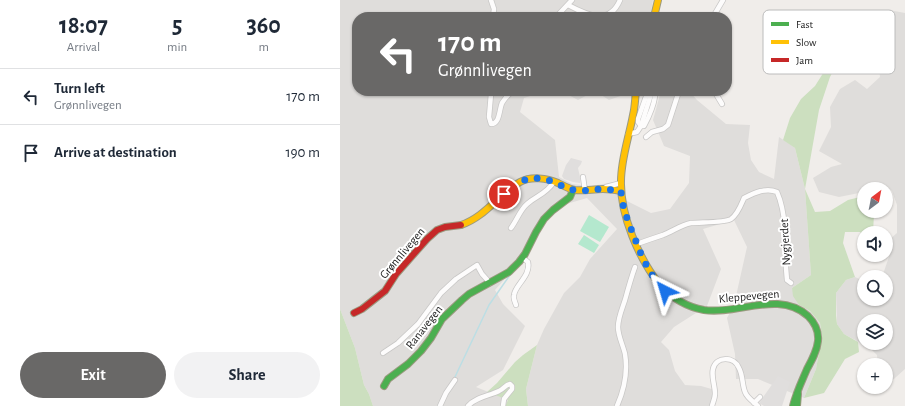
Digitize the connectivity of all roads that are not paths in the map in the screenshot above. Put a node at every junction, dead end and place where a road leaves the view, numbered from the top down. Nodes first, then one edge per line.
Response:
1 (491, 0) edge
2 (572, 0) edge
3 (620, 0) edge
4 (658, 0) edge
5 (723, 0) edge
6 (568, 5) junction
7 (494, 12) edge
8 (561, 12) edge
9 (584, 12) edge
10 (612, 12) edge
11 (655, 12) edge
12 (716, 12) edge
13 (491, 96) edge
14 (507, 96) edge
15 (636, 96) edge
16 (638, 96) edge
17 (646, 96) edge
18 (655, 96) edge
19 (677, 96) edge
20 (717, 96) edge
21 (635, 104) junction
22 (722, 104) dead end
23 (641, 126) junction
24 (628, 134) junction
25 (646, 137) dead end
26 (584, 177) dead end
27 (554, 182) junction
28 (621, 183) junction
29 (603, 189) junction
30 (573, 190) junction
31 (586, 191) junction
32 (621, 191) junction
33 (511, 228) dead end
34 (637, 244) junction
35 (523, 258) junction
36 (635, 267) dead end
37 (490, 283) junction
38 (791, 283) dead end
39 (516, 305) dead end
40 (354, 313) dead end
41 (383, 353) dead end
42 (456, 380) dead end
43 (384, 386) dead end
44 (798, 392) junction
45 (760, 397) dead end
46 (756, 404) edge
47 (440, 406) edge
48 (468, 406) edge
49 (503, 406) edge
50 (617, 406) edge
51 (712, 406) edge
52 (792, 406) edge
53 (797, 406) edge

1 - 7 street
2 - 6 street
3 - 10 street
4 - 11 street
5 - 12 street
6 - 8 street
6 - 9 street
13 - 14 street
15 - 21 street, Kleppevegen
16 - 21 street, Kleppevegen
17 - 23 street
18 - 23 street
19 - 25 street
20 - 22 street
21 - 24 street, Kleppevegen
23 - 24 street
24 - 28 street, Kleppevegen
26 - 31 street
27 - 30 street, Grønnlivegen
27 - 33 street
27 - 40 street, Grønnlivegen
28 - 29 street, Grønnlivegen
28 - 32 street, Kleppevegen
29 - 31 street, Grønnlivegen
29 - 32 street, Grønnlivegen
30 - 31 street, Grønnlivegen
30 - 35 street, Ranavegen
32 - 34 street, Kleppevegen
34 - 38 street, Nygjerdet
34 - 44 street, Kleppevegen
35 - 37 street, Ranavegen
35 - 39 street
36 - 50 street
37 - 41 street
37 - 43 street, Ranavegen
42 - 47 street
44 - 52 street, Kleppevegen
44 - 53 street, Kleppevegen
45 - 46 street
46 - 51 street
48 - 49 street

